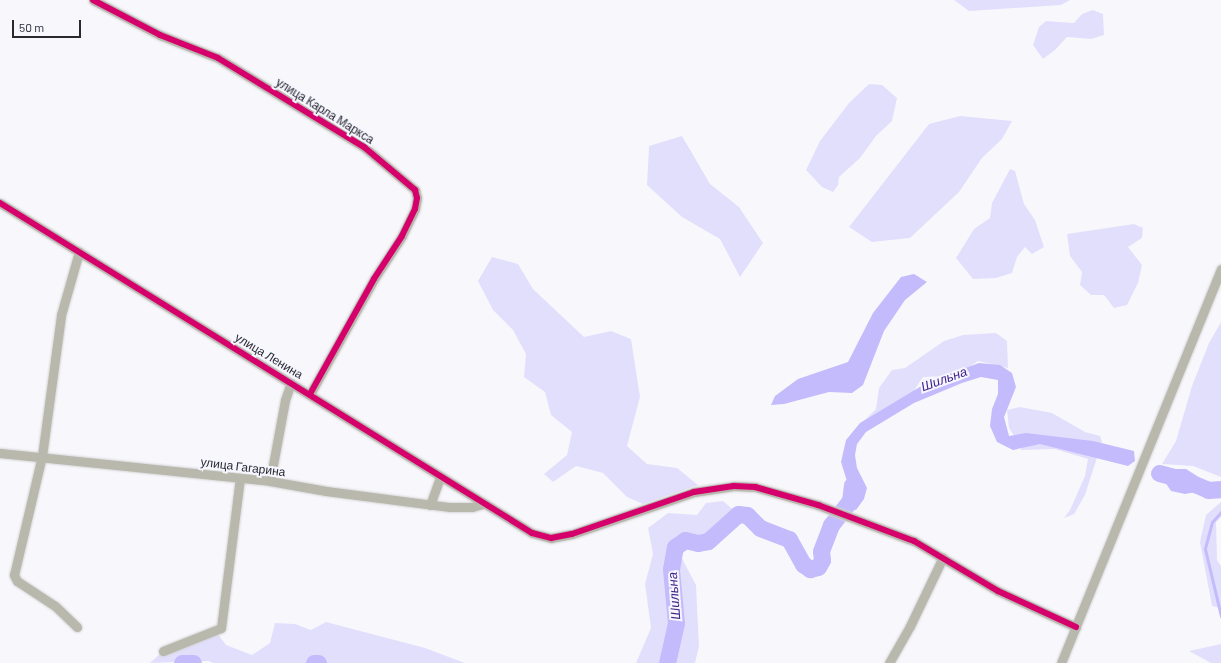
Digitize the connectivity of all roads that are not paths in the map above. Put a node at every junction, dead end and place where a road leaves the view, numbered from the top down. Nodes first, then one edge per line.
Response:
1 (93, 0) edge
2 (0, 203) edge
3 (79, 252) junction
4 (1221, 269) edge
5 (292, 383) junction
6 (310, 394) junction
7 (0, 452) edge
8 (42, 456) junction
9 (440, 477) junction
10 (240, 478) junction
11 (270, 481) junction
12 (482, 504) junction
13 (430, 505) junction
14 (942, 557) junction
15 (77, 627) dead end
16 (1076, 627) junction
17 (163, 651) dead end
18 (889, 663) edge
19 (1061, 663) edge

1 - 6 street, улица Карла Маркса
2 - 3 street, улица Ленина
3 - 5 street, улица Ленина
3 - 8 street
4 - 16 street
5 - 6 street, улица Ленина
5 - 11 street
6 - 9 street, улица Ленина
7 - 8 street, улица Гагарина
8 - 10 street, улица Гагарина
8 - 15 street
9 - 12 street, улица Ленина
9 - 13 street
10 - 11 street, улица Гагарина
10 - 17 street
11 - 13 street, улица Гагарина
12 - 13 street, улица Гагарина
12 - 14 street, улица Ленина
14 - 16 street, улица Ленина
14 - 18 street
16 - 19 street

